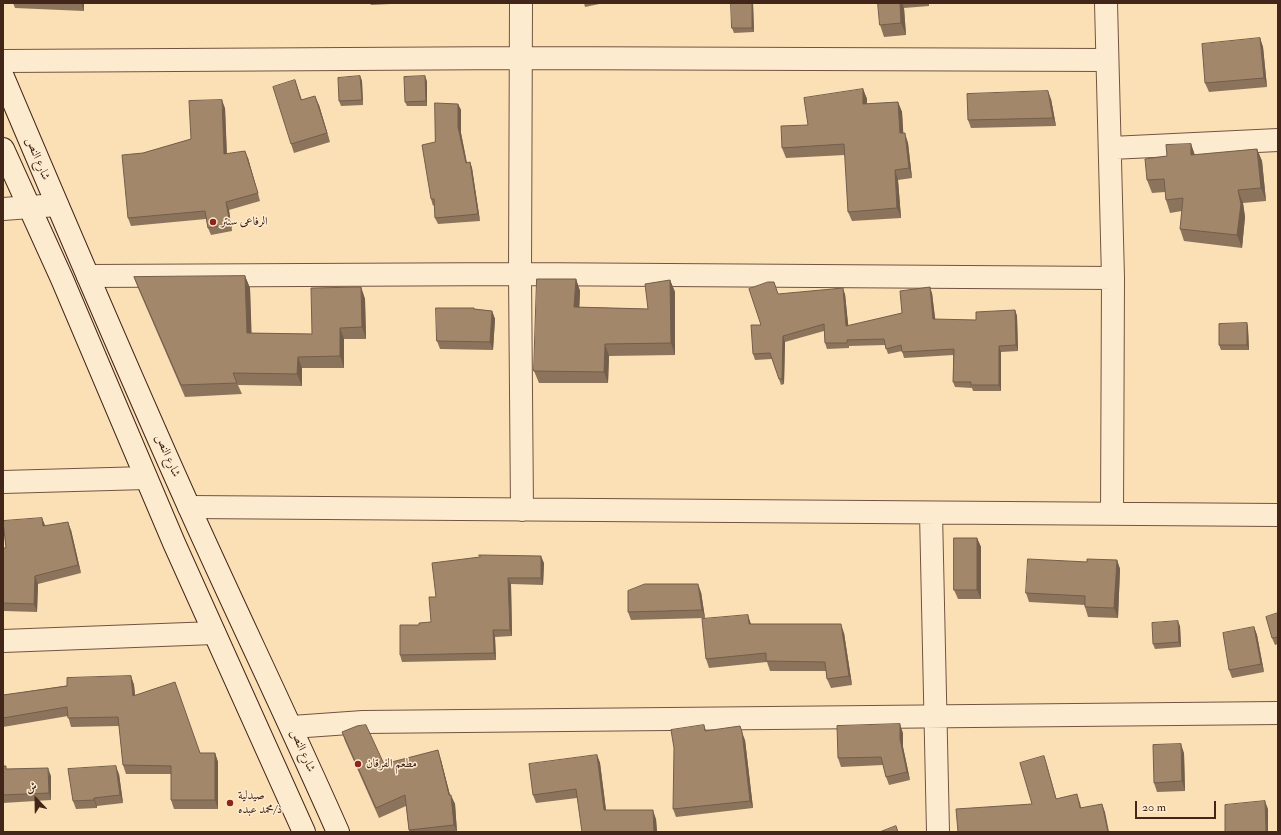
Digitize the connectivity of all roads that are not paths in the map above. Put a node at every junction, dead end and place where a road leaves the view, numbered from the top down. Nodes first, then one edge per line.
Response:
1 (521, 3) edge
2 (1106, 3) edge
3 (520, 58) junction
4 (1107, 60) junction
5 (3, 61) edge
6 (3, 77) edge
7 (1278, 140) edge
8 (1111, 148) junction
9 (3, 149) edge
10 (57, 205) junction
11 (30, 208) junction
12 (3, 209) edge
13 (520, 274) junction
14 (88, 276) junction
15 (1113, 278) junction
16 (146, 478) junction
17 (3, 482) edge
18 (189, 507) junction
19 (522, 510) junction
20 (931, 512) junction
21 (1112, 514) junction
22 (1278, 515) edge
23 (214, 633) junction
24 (3, 641) edge
25 (1278, 713) edge
26 (936, 716) junction
27 (292, 727) junction
28 (304, 832) edge
29 (338, 832) edge
30 (938, 832) edge

1 - 3 street
2 - 4 street
3 - 4 street
3 - 5 street
3 - 13 street
4 - 8 street
6 - 10 street, شارع النص
7 - 8 street
8 - 15 street
9 - 11 street
10 - 11 street
10 - 14 street, شارع النص
11 - 12 street
11 - 16 street
13 - 14 street
13 - 15 street
13 - 19 street
14 - 18 street, شارع النص
15 - 21 street
16 - 17 street
16 - 23 street
18 - 19 street
18 - 27 street, شارع النص
19 - 20 street
20 - 21 street
20 - 26 street
21 - 22 street
23 - 24 street
23 - 28 street
25 - 26 street
26 - 27 street
26 - 30 street
27 - 29 street, شارع النص

